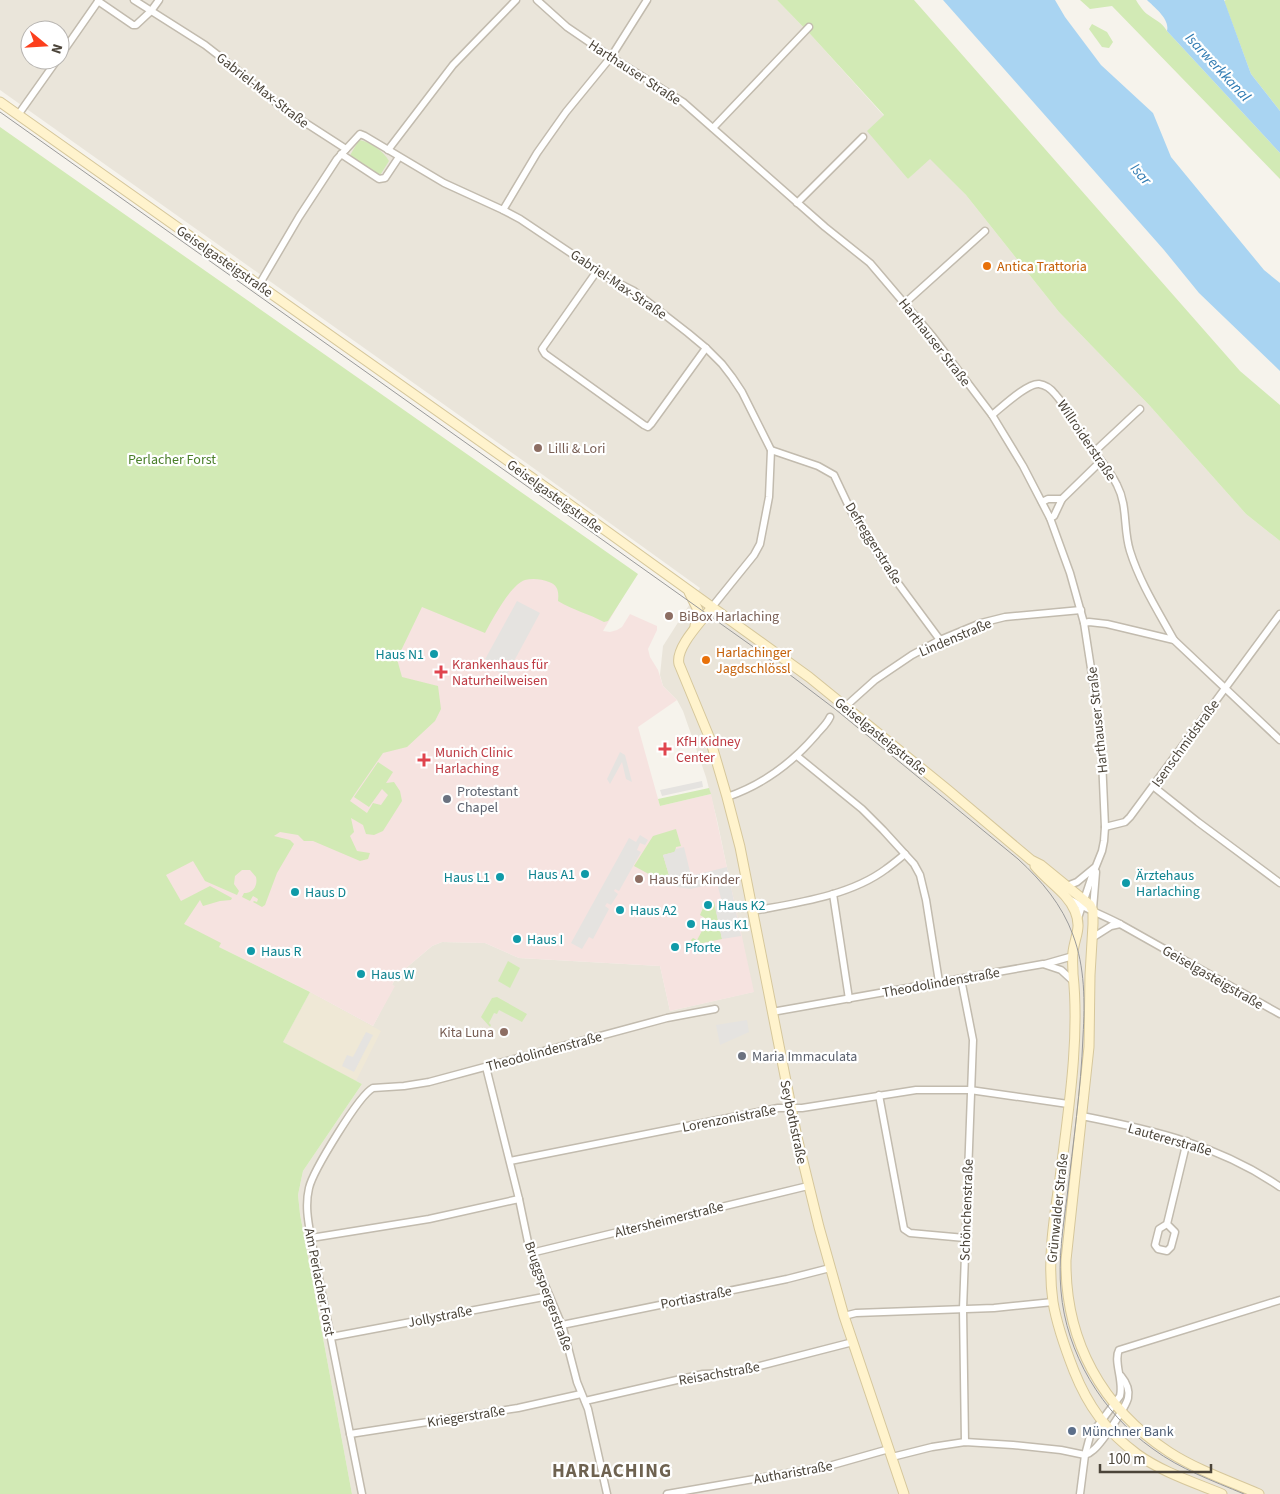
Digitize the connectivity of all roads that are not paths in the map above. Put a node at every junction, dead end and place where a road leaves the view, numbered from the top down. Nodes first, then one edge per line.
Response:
1 (134, 0) edge
2 (159, 0) edge
3 (516, 0) edge
4 (537, 0) edge
5 (647, 0) edge
6 (98, 1) edge
7 (150, 11) junction
8 (809, 27) dead end
9 (70, 42) edge
10 (611, 58) junction
11 (50, 70) edge
12 (0, 102) edge
13 (18, 115) junction
14 (713, 128) junction
15 (863, 137) dead end
16 (388, 150) junction
17 (344, 152) junction
18 (399, 157) junction
19 (797, 202) junction
20 (503, 210) junction
21 (985, 231) dead end
22 (597, 270) junction
23 (259, 285) junction
24 (905, 303) junction
25 (706, 348) junction
26 (1140, 409) dead end
27 (992, 415) junction
28 (771, 450) junction
29 (1094, 452) junction
30 (1100, 461) junction
31 (1062, 499) junction
32 (1042, 502) junction
33 (1050, 518) junction
34 (688, 589) junction
35 (712, 607) junction
36 (1081, 610) junction
37 (1280, 614) edge
38 (1084, 623) junction
39 (694, 630) junction
40 (940, 640) junction
41 (1174, 640) junction
42 (1225, 688) junction
43 (846, 706) junction
44 (830, 717) dead end
45 (1280, 740) edge
46 (797, 756) junction
47 (1154, 787) junction
48 (727, 797) junction
49 (1105, 827) junction
50 (904, 854) junction
51 (1031, 860) junction
52 (1097, 865) junction
53 (1280, 883) edge
54 (1067, 886) junction
55 (833, 894) junction
56 (1068, 898) junction
57 (1083, 903) junction
58 (753, 911) junction
59 (1093, 911) junction
60 (1078, 918) junction
61 (1120, 924) junction
62 (1092, 938) junction
63 (1073, 956) junction
64 (1090, 962) junction
65 (1043, 964) junction
66 (961, 978) junction
67 (939, 982) junction
68 (1074, 982) junction
69 (849, 998) junction
70 (715, 1009) dead end
71 (772, 1012) junction
72 (1280, 1014) edge
73 (486, 1067) junction
74 (373, 1088) joint
75 (970, 1090) junction
76 (880, 1095) junction
77 (1068, 1104) junction
78 (791, 1108) junction
79 (1082, 1116) junction
80 (1187, 1141) junction
81 (510, 1161) junction
82 (808, 1186) junction
83 (1280, 1188) edge
84 (519, 1199) junction
85 (1167, 1224) dead end
86 (311, 1238) junction
87 (965, 1238) junction
88 (531, 1253) junction
89 (830, 1268) junction
90 (549, 1296) junction
91 (1280, 1300) edge
92 (1053, 1302) junction
93 (964, 1309) junction
94 (844, 1316) junction
95 (562, 1325) junction
96 (330, 1337) junction
97 (853, 1342) junction
98 (1120, 1376) junction
99 (581, 1394) junction
100 (585, 1401) junction
101 (1115, 1403) junction
102 (1122, 1411) junction
103 (1101, 1421) junction
104 (1109, 1429) junction
105 (350, 1434) junction
106 (965, 1442) junction
107 (890, 1453) junction
108 (1085, 1455) junction
109 (362, 1494) edge
110 (607, 1494) edge
111 (667, 1494) edge
112 (904, 1494) edge
113 (1080, 1494) edge
114 (1222, 1494) edge
115 (1259, 1494) edge

1 - 7 street, Gabriel-Max-Straße
2 - 7 street
3 - 16 street
4 - 10 street, Harthauser Straße
5 - 10 street
6 - 7 street
6 - 9 street
7 - 17 street, Gabriel-Max-Straße
8 - 14 street
10 - 14 street, Harthauser Straße
10 - 20 street
11 - 13 street
12 - 13 main road, Geiselgasteigstraße
13 - 23 main road, Geiselgasteigstraße
14 - 19 street, Harthauser Straße
15 - 19 street
16 - 17 street, Gabriel-Max-Straße
16 - 18 street, Gabriel-Max-Straße
17 - 18 street, Gabriel-Max-Straße
17 - 23 street
18 - 20 street, Gabriel-Max-Straße
19 - 24 street, Harthauser Straße
20 - 22 street, Gabriel-Max-Straße
21 - 24 street
22 - 25 street, Gabriel-Max-Straße
22 - 25 street
23 - 34 main road, Geiselgasteigstraße
24 - 27 street, Harthauser Straße
25 - 28 street, Gabriel-Max-Straße
26 - 29 street
27 - 29 street, Willroiderstraße
27 - 32 street, Harthauser Straße
28 - 35 street, Gabriel-Max-Straße
28 - 40 street, Defreggerstraße
29 - 30 street, Willroiderstraße
30 - 31 street
30 - 41 street, Willroiderstraße
31 - 32 street
31 - 33 street
32 - 33 street, Harthauser Straße
33 - 36 street, Harthauser Straße
34 - 35 main road, Geiselgasteigstraße
34 - 39 main road
35 - 39 main road
35 - 43 main road, Geiselgasteigstraße
36 - 38 street, Harthauser Straße
36 - 40 street, Lindenstraße
37 - 42 street, Isenschmidstraße
38 - 41 street
38 - 49 street, Harthauser Straße
39 - 48 main road, Seybothstraße
40 - 43 street, Lindenstraße
41 - 42 street
42 - 45 street
42 - 47 street, Isenschmidstraße
43 - 51 main road, Geiselgasteigstraße
44 - 46 street
46 - 48 street
46 - 50 street
47 - 49 street, Isenschmidstraße
47 - 53 street
48 - 58 main road, Seybothstraße
49 - 52 street
50 - 55 street
50 - 67 street
51 - 54 main road, Geiselgasteigstraße
51 - 56 main road
52 - 54 street
52 - 57 street
52 - 59 street
54 - 57 main road, Geiselgasteigstraße
55 - 58 street
55 - 69 street
56 - 57 street, Geiselgasteigstraße
56 - 60 main road
57 - 59 main road, Geiselgasteigstraße
57 - 60 street
58 - 71 main road, Seybothstraße
59 - 61 street, Geiselgasteigstraße
59 - 62 main road, Grünwalder Straße
60 - 63 main road, Grünwalder Straße
61 - 62 street
61 - 72 street, Geiselgasteigstraße
62 - 64 main road, Grünwalder Straße
63 - 64 main road
63 - 65 street, Theodolindenstraße
63 - 68 main road, Grünwalder Straße
64 - 79 main road, Grünwalder Straße
65 - 66 street, Theodolindenstraße
65 - 68 street
66 - 67 street, Theodolindenstraße
66 - 75 street, Schönchenstraße
67 - 69 street, Theodolindenstraße
68 - 77 main road, Grünwalder Straße
69 - 71 street, Theodolindenstraße
70 - 73 street, Theodolindenstraße
71 - 78 main road, Seybothstraße
73 - 74 street, Theodolindenstraße
73 - 81 street, Bruggspergerstraße
74 - 86 street, Am Perlacher Forst
75 - 76 street, Lorenzonistraße
75 - 77 street, Lorenzonistraße
75 - 87 street, Schönchenstraße
76 - 78 street, Lorenzonistraße
76 - 87 street
77 - 92 main road, Grünwalder Straße
78 - 81 street, Lorenzonistraße
78 - 82 main road, Seybothstraße
79 - 80 street, Lautererstraße
79 - 101 main road, Grünwalder Straße
80 - 83 street, Lautererstraße
80 - 85 street
81 - 84 street, Bruggspergerstraße
82 - 88 street, Altersheimerstraße
82 - 89 main road, Seybothstraße
84 - 86 street
84 - 88 street, Bruggspergerstraße
86 - 96 street, Am Perlacher Forst
87 - 93 street, Schönchenstraße
88 - 90 street, Bruggspergerstraße
89 - 94 main road, Seybothstraße
89 - 95 street, Portiastraße
90 - 95 street, Bruggspergerstraße
90 - 96 street, Jollystraße
91 - 98 street
92 - 93 street
92 - 103 main road, Grünwalder Straße
93 - 94 street
93 - 106 street, Schönchenstraße
94 - 97 main road, Seybothstraße
95 - 99 street, Bruggspergerstraße
96 - 105 street, Am Perlacher Forst
97 - 100 street, Reisachstraße
97 - 107 main road, Seybothstraße
98 - 101 street
98 - 102 street
99 - 100 street, Bruggspergerstraße
99 - 105 street, Kriegerstraße
100 - 110 street, Bruggspergerstraße
101 - 102 main road, Grünwalder Straße
101 - 103 street
102 - 104 street
102 - 115 main road, Grünwalder Straße
103 - 104 main road, Grünwalder Straße
103 - 108 street
104 - 108 street
104 - 114 main road, Grünwalder Straße
105 - 109 street, Am Perlacher Forst
106 - 107 street, Autharistraße
106 - 108 street, Autharistraße
107 - 111 street, Autharistraße
107 - 112 main road, Seybothstraße
108 - 113 street

